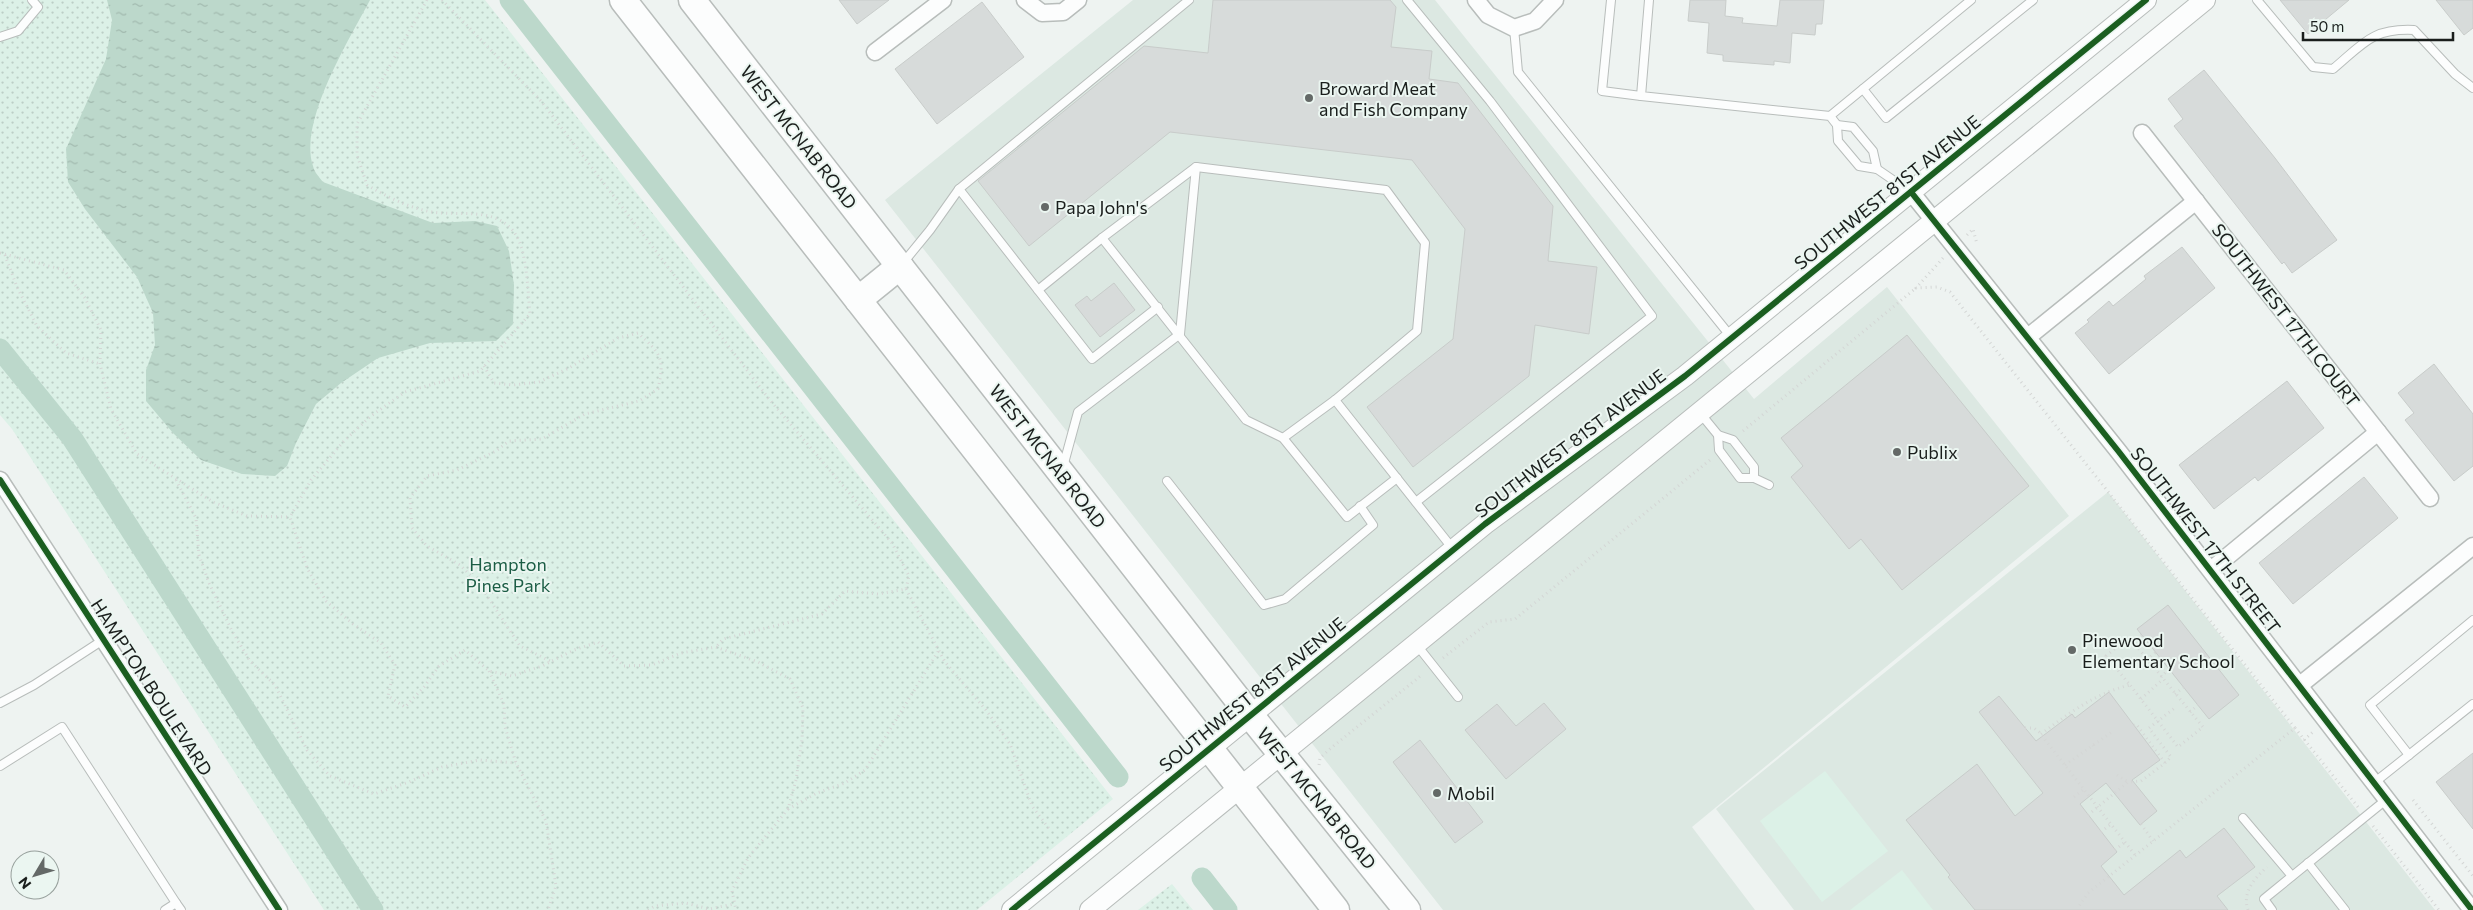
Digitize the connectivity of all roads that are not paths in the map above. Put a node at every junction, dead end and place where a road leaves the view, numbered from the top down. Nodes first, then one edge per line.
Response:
1 (32, 0) edge
2 (624, 0) edge
3 (692, 0) edge
4 (943, 0) edge
5 (1025, 0) edge
6 (1078, 0) edge
7 (1189, 0) edge
8 (1407, 0) edge
9 (1476, 0) edge
10 (1555, 0) edge
11 (1611, 0) edge
12 (1649, 0) edge
13 (1971, 0) edge
14 (2033, 0) edge
15 (2146, 0) edge
16 (2205, 0) edge
17 (2257, 0) edge
18 (1514, 28) junction
19 (0, 37) edge
20 (875, 52) dead end
21 (2473, 88) edge
22 (1863, 89) junction
23 (1641, 96) junction
24 (1830, 116) junction
25 (1837, 125) junction
26 (2142, 133) dead end
27 (1196, 167) junction
28 (1877, 169) junction
29 (959, 189) junction
30 (1911, 192) junction
31 (2196, 201) junction
32 (1934, 221) junction
33 (1102, 238) junction
34 (900, 266) junction
35 (1038, 290) junction
36 (858, 300) junction
37 (1158, 307) junction
38 (1180, 334) junction
39 (2028, 337) junction
40 (1732, 338) junction
41 (1335, 400) junction
42 (1699, 413) junction
43 (2378, 432) junction
44 (1718, 434) junction
45 (1283, 438) junction
46 (1062, 474) junction
47 (1396, 478) junction
48 (1754, 478) junction
49 (0, 480) edge
50 (1168, 481) dead end
51 (1769, 485) dead end
52 (2430, 498) dead end
53 (1416, 502) junction
54 (1360, 506) junction
55 (2473, 546) edge
56 (1454, 549) junction
57 (2211, 570) junction
58 (2473, 620) edge
59 (104, 640) junction
60 (1416, 644) junction
61 (2300, 685) junction
62 (1458, 697) dead end
63 (0, 703) edge
64 (2473, 704) edge
65 (1250, 715) junction
66 (1209, 748) junction
67 (1281, 753) junction
68 (2409, 755) junction
69 (0, 766) edge
70 (2374, 782) junction
71 (1240, 787) junction
72 (2387, 799) junction
73 (2243, 818) dead end
74 (2308, 863) junction
75 (2292, 876) junction
76 (176, 903) junction
77 (165, 910) edge
78 (181, 910) edge
79 (279, 910) edge
80 (1012, 910) edge
81 (1090, 910) edge
82 (1336, 910) edge
83 (1407, 910) edge
84 (2272, 910) edge
85 (2345, 910) edge
86 (2472, 910) edge

1 - 19 lane
2 - 36 main road
3 - 34 main road, WEST MCNAB ROAD
4 - 20 street
5 - 6 street
7 - 29 lane
8 - 53 lane
9 - 18 street
10 - 18 street
11 - 23 lane
12 - 23 lane
13 - 22 lane
14 - 22 lane
15 - 30 street, SOUTHWEST 81ST AVENUE
16 - 32 street
17 - 21 lane
18 - 40 lane
22 - 24 lane
23 - 24 lane
24 - 25 lane
25 - 28 lane
25 - 28 lane
26 - 31 street, SOUTHWEST 17TH COURT
27 - 33 lane
27 - 38 lane
27 - 41 lane
28 - 30 lane
29 - 34 lane
29 - 35 lane
30 - 32 street, SOUTHWEST 17TH STREET
30 - 40 street, SOUTHWEST 81ST AVENUE
31 - 39 street
31 - 43 street, SOUTHWEST 17TH COURT
32 - 39 street, SOUTHWEST 17TH STREET
32 - 42 street
33 - 35 lane
33 - 37 lane
34 - 36 main road
34 - 46 main road, WEST MCNAB ROAD
35 - 37 lane
36 - 66 main road
37 - 38 lane
38 - 45 lane
38 - 46 lane
39 - 57 street, SOUTHWEST 17TH STREET
40 - 56 street, SOUTHWEST 81ST AVENUE
41 - 45 lane
41 - 47 lane
42 - 44 lane
42 - 60 street
43 - 52 street, SOUTHWEST 17TH COURT
43 - 57 street
44 - 48 lane
44 - 48 lane
45 - 54 lane
46 - 65 main road, WEST MCNAB ROAD
47 - 53 lane
47 - 54 lane
48 - 51 lane
49 - 59 street, HAMPTON BOULEVARD
50 - 54 lane
53 - 56 lane
55 - 61 street
56 - 65 street, SOUTHWEST 81ST AVENUE
57 - 61 street, SOUTHWEST 17TH STREET
58 - 68 lane
59 - 63 lane
59 - 79 street, HAMPTON BOULEVARD
60 - 62 lane
60 - 67 street
61 - 70 street, SOUTHWEST 17TH STREET
64 - 68 lane
65 - 66 street, SOUTHWEST 81ST AVENUE
65 - 67 main road, WEST MCNAB ROAD
66 - 71 main road
66 - 80 street, SOUTHWEST 81ST AVENUE
67 - 71 street
67 - 83 main road, WEST MCNAB ROAD
68 - 70 lane
69 - 76 lane
70 - 72 street, SOUTHWEST 17TH STREET
71 - 81 street
71 - 82 main road
72 - 74 lane
72 - 86 street, SOUTHWEST 17TH STREET
73 - 75 lane
74 - 75 lane
74 - 85 lane
75 - 84 lane
76 - 77 lane
76 - 78 lane

